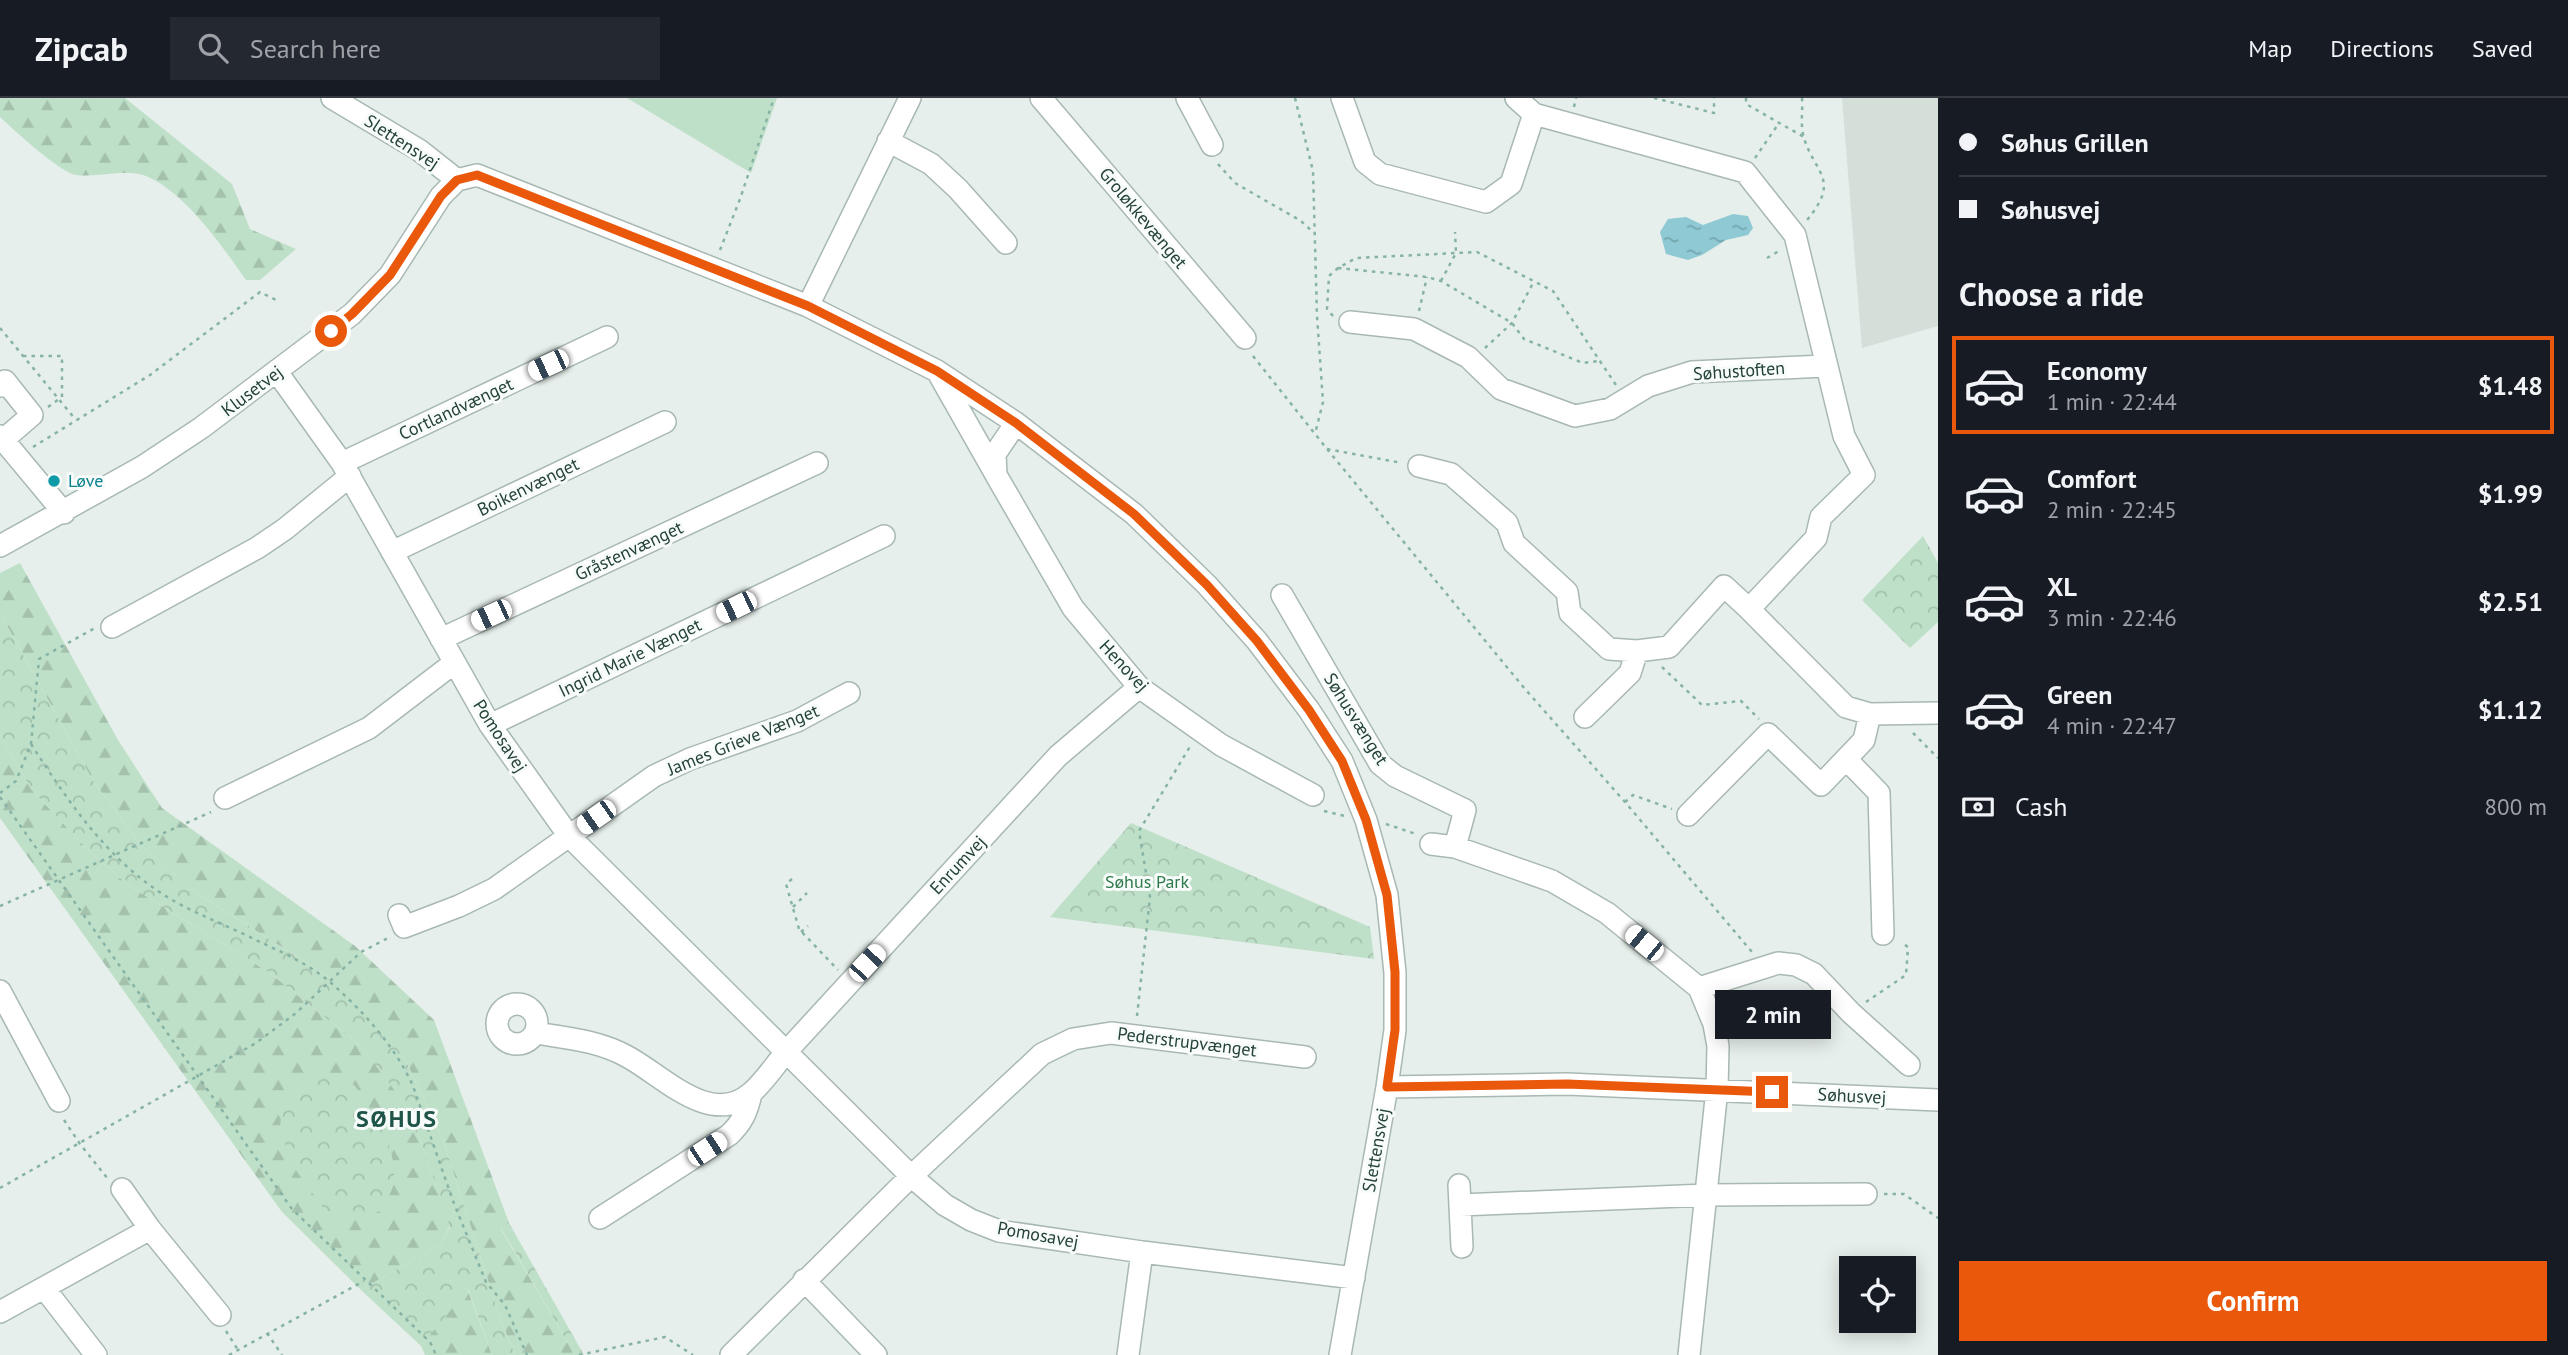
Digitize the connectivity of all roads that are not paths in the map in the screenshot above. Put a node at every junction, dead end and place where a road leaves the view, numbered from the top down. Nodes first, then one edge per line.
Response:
1 (332, 98) edge
2 (910, 98) edge
3 (1041, 98) edge
4 (1187, 98) edge
5 (1342, 98) edge
6 (1516, 98) edge
7 (1534, 114) junction
8 (888, 141) junction
9 (1212, 145) road end
10 (457, 180) junction
11 (1006, 243) dead end
12 (808, 306) junction
13 (1350, 322) road end
14 (607, 337) dead end
15 (1245, 338) dead end
16 (1825, 366) junction
17 (937, 371) junction
18 (277, 372) junction
19 (0, 386) edge
20 (665, 422) dead end
21 (1016, 423) junction
22 (7, 444) edge
23 (817, 463) dead end
24 (1419, 466) road end
25 (346, 469) junction
26 (996, 475) junction
27 (64, 513) junction
28 (884, 536) dead end
29 (0, 546) edge
30 (392, 552) junction
31 (1282, 595) dead end
32 (1749, 609) junction
33 (112, 627) road end
34 (441, 639) junction
35 (1643, 650) junction
36 (454, 663) junction
37 (1139, 687) junction
38 (849, 693) dead end
39 (1938, 713) edge
40 (1870, 715) junction
41 (1585, 717) dead end
42 (490, 725) junction
43 (1846, 760) junction
44 (1313, 795) dead end
45 (225, 798) road end
46 (1688, 815) road end
47 (569, 836) junction
48 (1431, 844) dead end
49 (1455, 847) junction
50 (402, 921) road end
51 (1883, 934) road end
52 (1699, 988) junction
53 (0, 991) edge
54 (5, 1013) edge
55 (536, 1033) dead end
56 (786, 1052) junction
57 (1305, 1057) dead end
58 (1909, 1065) dead end
59 (1387, 1087) junction
60 (1717, 1089) junction
61 (751, 1094) junction
62 (1938, 1100) edge
63 (60, 1101) road end
64 (911, 1176) junction
65 (122, 1189) road end
66 (1866, 1194) road end
67 (1706, 1195) junction
68 (600, 1218) dead end
69 (150, 1229) junction
70 (1462, 1247) dead end
71 (1142, 1252) junction
72 (1354, 1278) junction
73 (804, 1280) junction
74 (44, 1288) junction
75 (0, 1312) edge
76 (220, 1315) dead end
77 (96, 1355) edge
78 (731, 1355) edge
79 (876, 1355) edge
80 (1128, 1355) edge
81 (1340, 1355) edge
82 (1689, 1355) edge

1 - 10 street, Slettensvej
2 - 8 street
3 - 15 street, Groløkkevænget
4 - 9 street
5 - 7 street
6 - 7 street
7 - 16 street
8 - 11 street
8 - 12 street
10 - 12 street, Slettensvej
10 - 18 street, Klusetvej
12 - 17 street, Slettensvej
13 - 16 street, Søhustoften
14 - 25 street, Cortlandvænget
16 - 32 street
17 - 21 street, Slettensvej
17 - 26 street, Henovej
18 - 25 street, Pomosavej
18 - 27 street, Klusetvej
19 - 22 street
20 - 30 street, Boikenvænget
21 - 26 street
21 - 59 street, Slettensvej
22 - 27 street
23 - 34 street, Gråstenvænget
24 - 35 street
25 - 30 street, Pomosavej
25 - 33 street, Cortlandvænget
26 - 37 street, Henovej
27 - 29 street, Klusetvej
28 - 42 street, Ingrid Marie Vænget
30 - 34 street, Pomosavej
31 - 49 street, Søhusvænget
32 - 35 street
32 - 40 street
34 - 36 street, Pomosavej
35 - 41 street
36 - 42 street, Pomosavej
36 - 45 street
37 - 44 street, Henovej
37 - 56 street, Enrumvej
38 - 47 street, James Grieve Vænget
39 - 40 street
40 - 43 street
42 - 47 street, Pomosavej
43 - 46 street
43 - 51 street
47 - 50 street, James Grieve Vænget
47 - 56 street, Pomosavej
48 - 49 street
49 - 52 street
52 - 58 street
52 - 60 street
53 - 54 street
54 - 63 street
55 - 61 street
56 - 61 street
56 - 64 street, Pomosavej
57 - 64 street, Pederstrupvænget
59 - 60 street, Søhusvej
59 - 72 street, Slettensvej
60 - 62 street, Søhusvej
60 - 67 street
61 - 68 street
64 - 71 street, Pomosavej
64 - 73 street, Pederstrupvænget
65 - 69 street
66 - 67 street
67 - 70 street
67 - 82 street
69 - 74 street
69 - 76 street
71 - 72 street, Pomosavej
71 - 80 street
72 - 81 street, Slettensvej
73 - 78 street, Pederstrupvænget
73 - 79 street
74 - 75 street
74 - 77 street

